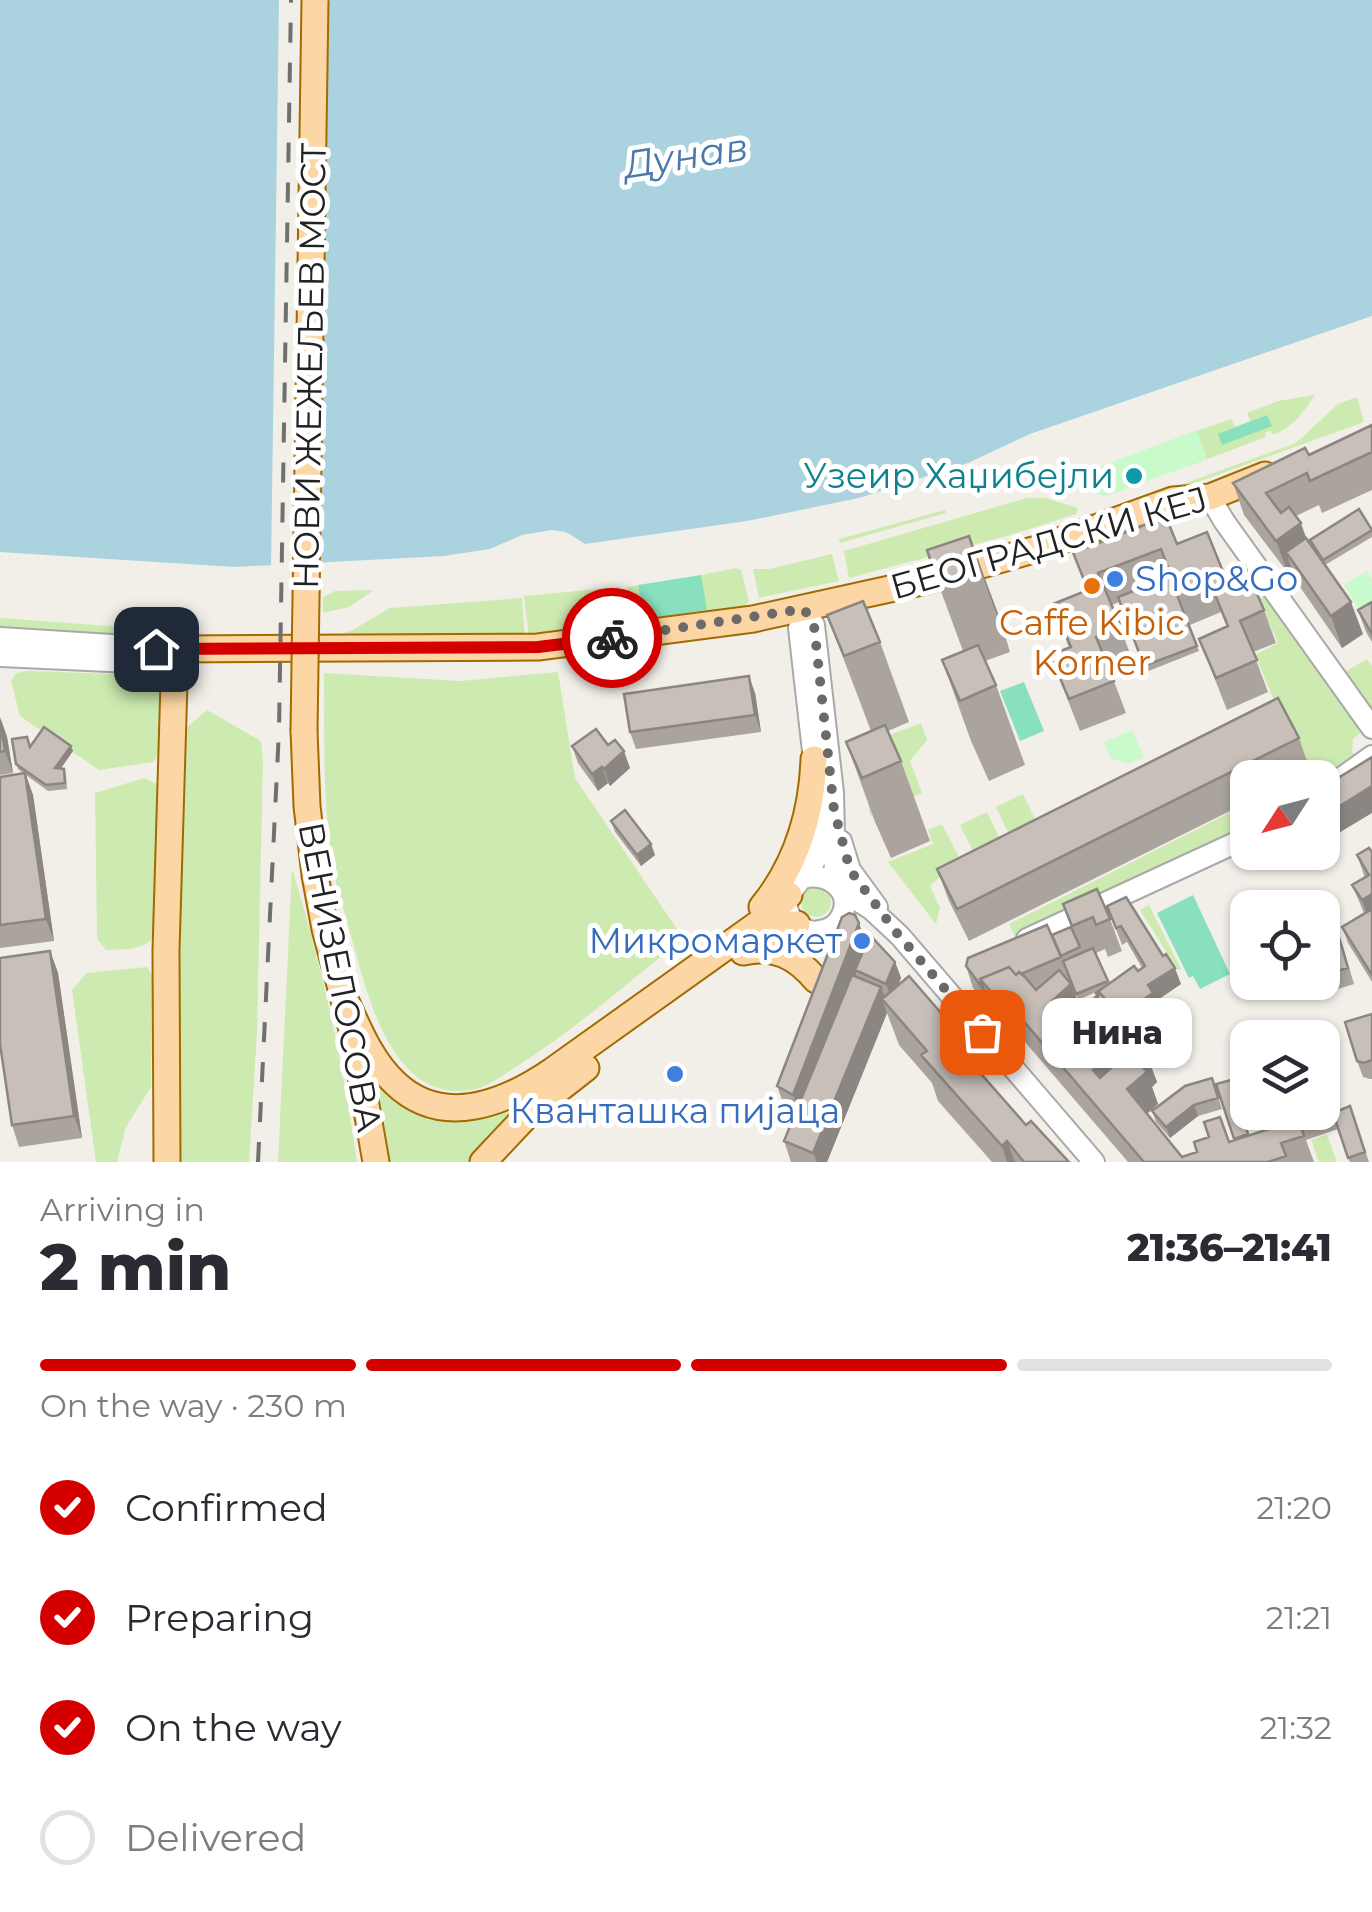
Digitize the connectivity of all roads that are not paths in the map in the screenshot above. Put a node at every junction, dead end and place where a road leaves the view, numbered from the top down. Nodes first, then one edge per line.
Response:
1 (315, 0) edge
2 (1281, 469) edge
3 (1210, 497) junction
4 (806, 620) junction
5 (0, 638) edge
6 (0, 656) edge
7 (175, 657) junction
8 (1372, 728) edge
9 (304, 731) joint
10 (1372, 756) edge
11 (814, 760) junction
12 (1340, 779) edge
13 (834, 810) junction
14 (1230, 845) edge
15 (838, 886) junction
16 (794, 888) junction
17 (839, 920) junction
18 (797, 924) junction
19 (891, 928) junction
20 (1002, 950) edge
21 (738, 953) junction
22 (709, 959) junction
23 (816, 980) edge
24 (342, 995) junction
25 (373, 1157) edge
26 (166, 1162) edge
27 (483, 1162) edge
28 (1094, 1162) edge

1 - 9 main road, НОВИ ЖЕЖЕЉЕВ МОСТ, bridge
2 - 3 main road, БЕОГРАДСКИ КЕЈ
3 - 4 main road, БЕОГРАДСКИ КЕЈ
3 - 8 street
4 - 7 main road, БЕОГРАДСКИ КЕЈ
4 - 11 street
4 - 13 street
5 - 7 street, БЕОГРАДСКИ КЕЈ
6 - 7 street, БЕОГРАДСКИ КЕЈ
7 - 26 main road
9 - 24 main road, ВЕНИЗЕЛОСОВА
10 - 12 street
11 - 16 street
11 - 22 main road
13 - 15 street
13 - 19 street
14 - 20 street
15 - 16 street
15 - 17 street
15 - 19 street
16 - 18 street
16 - 22 main road
17 - 18 street
17 - 19 street
18 - 21 main road
19 - 28 street
21 - 23 main road
21 - 27 main road
22 - 24 main road
24 - 25 main road, ВЕНИЗЕЛОСОВА

